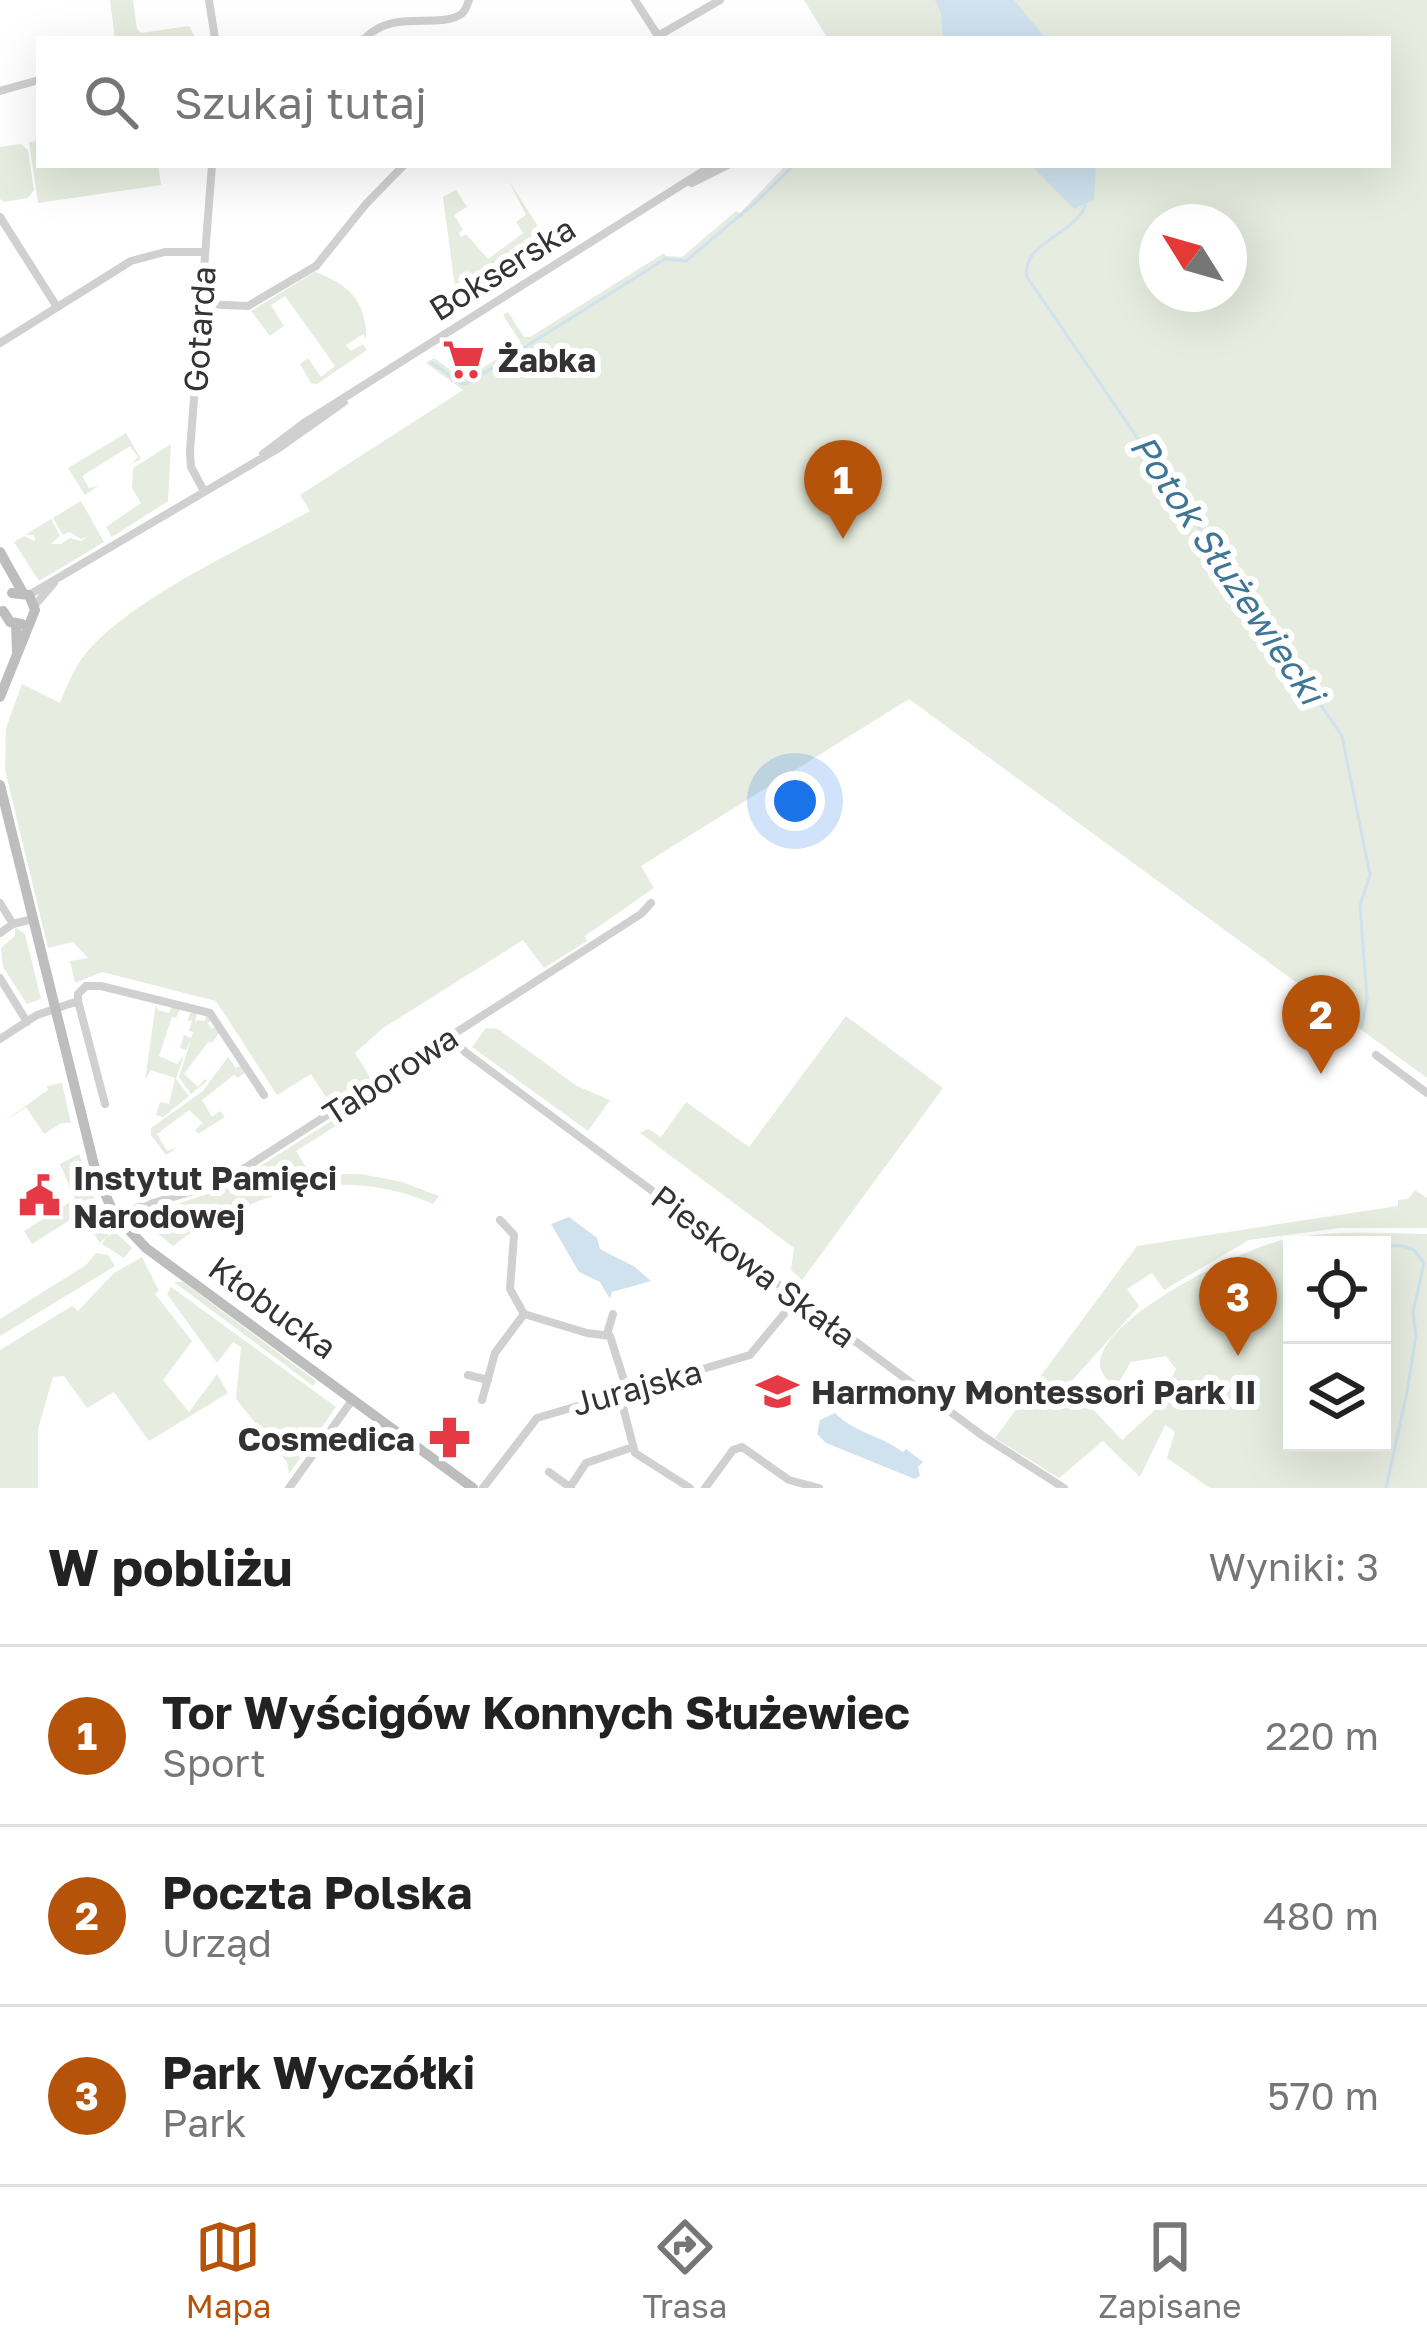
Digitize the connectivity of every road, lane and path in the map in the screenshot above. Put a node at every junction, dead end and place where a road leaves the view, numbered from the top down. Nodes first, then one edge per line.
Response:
1 (208, 0) edge
2 (469, 0) edge
3 (635, 0) edge
4 (720, 0) edge
5 (214, 36) edge
6 (367, 36) edge
7 (658, 36) edge
8 (661, 36) edge
9 (36, 81) edge
10 (0, 91) edge
11 (212, 168) edge
12 (401, 168) edge
13 (708, 168) edge
14 (721, 168) edge
15 (684, 185) junction
16 (0, 217) edge
17 (205, 252) junction
18 (201, 304) junction
19 (57, 307) junction
20 (0, 344) edge
21 (204, 490) junction
22 (3, 558) edge
23 (25, 596) junction
24 (9, 619) edge
25 (0, 697) edge
26 (0, 785) edge
27 (0, 902) edge
28 (651, 903) dead end
29 (33, 919) junction
30 (14, 924) junction
31 (0, 933) edge
32 (0, 978) edge
33 (78, 1001) junction
34 (55, 1007) junction
35 (27, 1022) junction
36 (452, 1035) junction
37 (0, 1039) edge
38 (1376, 1055) dead end
39 (1427, 1093) edge
40 (264, 1095) dead end
41 (105, 1104) dead end
42 (114, 1214) junction
43 (500, 1220) dead end
44 (798, 1297) junction
45 (614, 1313) dead end
46 (524, 1314) junction
47 (607, 1334) junction
48 (468, 1375) dead end
49 (488, 1380) junction
50 (623, 1391) junction
51 (353, 1399) junction
52 (482, 1400) dead end
53 (633, 1447) junction
54 (549, 1472) dead end
55 (570, 1487) edge
56 (289, 1488) edge
57 (473, 1488) edge
58 (483, 1488) edge
59 (690, 1488) edge
60 (705, 1488) edge
61 (819, 1488) edge
62 (1064, 1488) edge

1 - 5 street
2 - 6 street
3 - 7 street
4 - 8 street
9 - 10 street
11 - 17 street, Gotarda
12 - 18 street
13 - 15 street, Bokserska
14 - 15 street, Bokserska
15 - 21 street, Bokserska
16 - 19 street
17 - 18 street, Gotarda
17 - 19 street
18 - 21 street, Gotarda
19 - 20 street
21 - 23 street, Bokserska
22 - 23 street
23 - 24 street
23 - 24 street
24 - 25 street
26 - 29 street, Kłobucka
27 - 30 street
28 - 36 street, Taborowa
29 - 30 street
29 - 34 street, Kłobucka
30 - 31 street
32 - 35 street
33 - 34 street
33 - 40 street
33 - 41 street
34 - 35 street
34 - 42 street, Kłobucka
35 - 37 street
36 - 42 street, Taborowa
36 - 44 street, Pieskowa Skała
38 - 39 street
42 - 51 street, Kłobucka
43 - 46 street
44 - 50 street, Jurajska
44 - 62 street, Pieskowa Skała
45 - 47 street
46 - 47 street
46 - 49 street
47 - 50 street
48 - 49 street
49 - 52 street
50 - 53 street
50 - 58 street, Jurajska
51 - 56 street
51 - 57 street, Kłobucka
53 - 55 street
53 - 59 street
54 - 55 street
60 - 61 street

